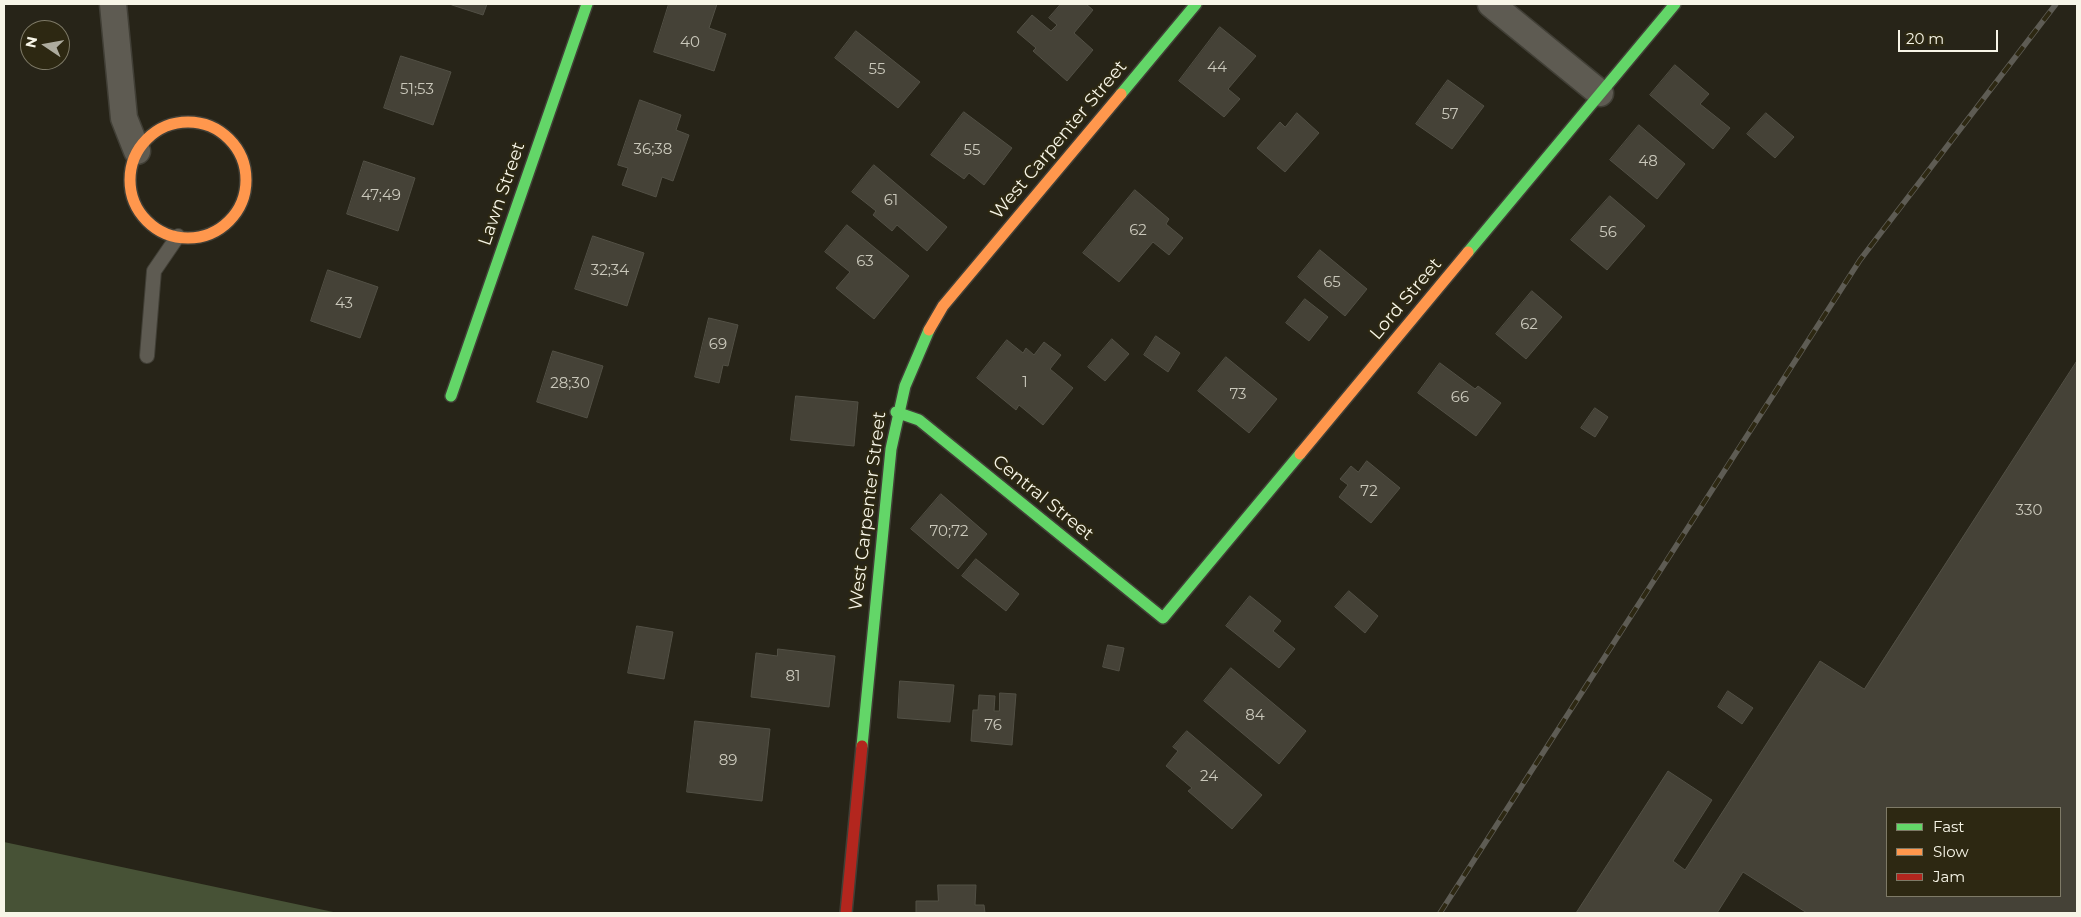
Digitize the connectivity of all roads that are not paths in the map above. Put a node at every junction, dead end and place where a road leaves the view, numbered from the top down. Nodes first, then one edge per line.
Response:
1 (113, 4) edge
2 (587, 4) edge
3 (1196, 4) edge
4 (1491, 4) edge
5 (1675, 4) edge
6 (1600, 93) junction
7 (137, 151) junction
8 (178, 236) junction
9 (147, 356) dead end
10 (451, 396) dead end
11 (896, 412) junction
12 (1163, 618) joint
13 (846, 913) edge

1 - 7 street
2 - 10 street, Lawn Street
3 - 11 street, West Carpenter Street
4 - 6 street
5 - 6 street, Lord Street
6 - 12 street, Lord Street
7 - 8 street
7 - 8 street
8 - 9 lane
11 - 12 street, Central Street
11 - 13 street, West Carpenter Street

